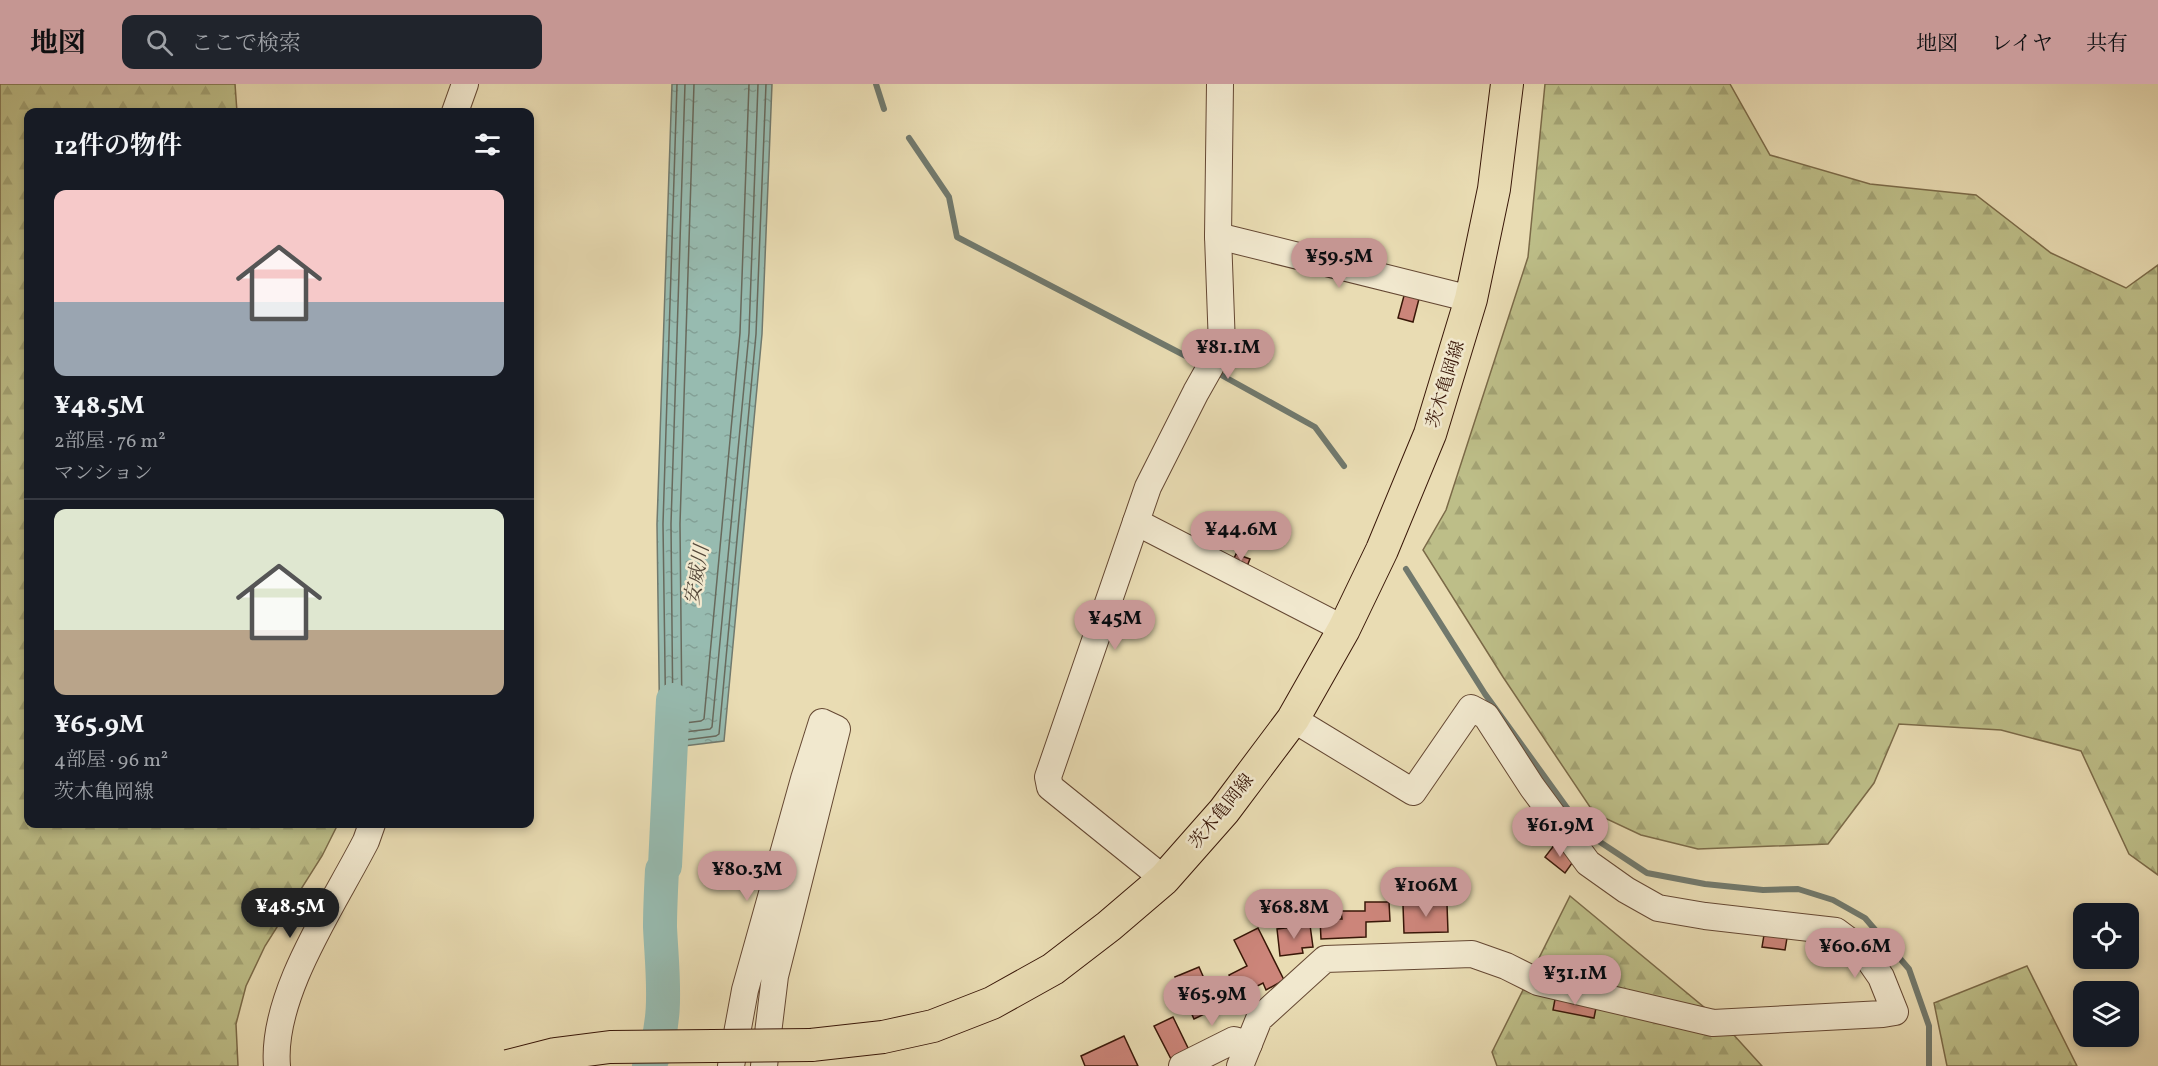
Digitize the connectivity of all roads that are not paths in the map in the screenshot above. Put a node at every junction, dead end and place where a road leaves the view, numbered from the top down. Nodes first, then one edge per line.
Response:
1 (465, 84) edge
2 (1220, 84) edge
3 (1507, 84) edge
4 (456, 108) edge
5 (1218, 236) junction
6 (1471, 299) junction
7 (1136, 522) junction
8 (1344, 629) junction
9 (1293, 719) junction
10 (371, 828) edge
11 (1164, 879) junction
12 (857, 1053) edge
13 (1244, 1055) edge
14 (277, 1066) edge
15 (508, 1066) edge
16 (731, 1066) edge
17 (764, 1066) edge
18 (1182, 1066) edge

1 - 4 street
2 - 5 street
3 - 6 main road, 茨木亀岡線
5 - 6 street
5 - 7 street
6 - 8 main road, 茨木亀岡線
7 - 8 street
7 - 11 street
8 - 9 main road, 茨木亀岡線
9 - 11 main road, 茨木亀岡線
9 - 13 street
10 - 14 street
11 - 12 main road, 茨木亀岡線
12 - 15 main road, 茨木亀岡線, bridge
13 - 18 street
16 - 17 street

